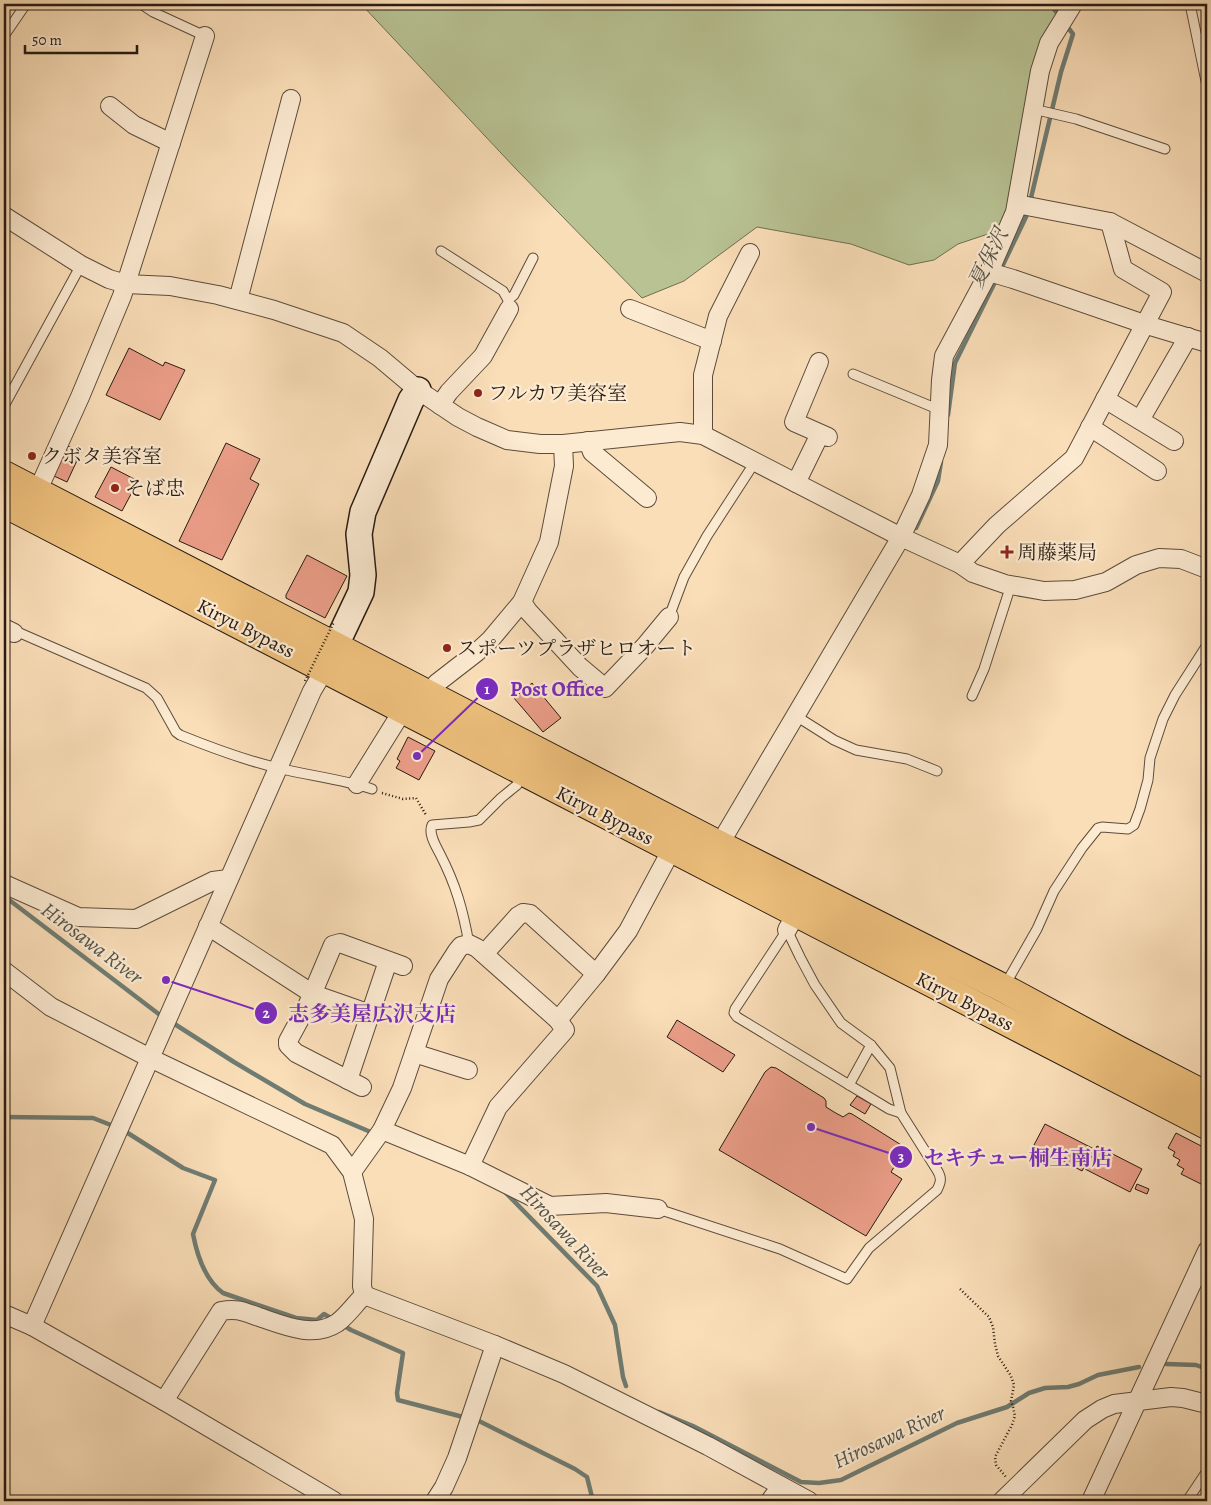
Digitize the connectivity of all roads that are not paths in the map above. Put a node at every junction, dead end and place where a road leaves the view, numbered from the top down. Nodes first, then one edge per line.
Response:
1 (26, 4) edge
2 (141, 4) edge
3 (1073, 4) edge
4 (1190, 4) edge
5 (4, 36) edge
6 (205, 36) joint
7 (1207, 86) edge
8 (290, 99) dead end
9 (110, 106) dead end
10 (1033, 109) junction
11 (171, 143) junction
12 (1165, 150) dead end
13 (1018, 204) junction
14 (4, 216) edge
15 (1110, 222) junction
16 (441, 251) dead end
17 (750, 253) dead end
18 (533, 258) dead end
19 (81, 266) junction
20 (989, 272) junction
21 (1207, 273) edge
22 (126, 284) junction
23 (238, 300) junction
24 (508, 304) junction
25 (630, 308) dead end
26 (1144, 325) junction
27 (1188, 337) junction
28 (712, 341) junction
29 (1207, 343) edge
30 (820, 362) dead end
31 (854, 374) dead end
32 (418, 390) junction
33 (1105, 398) junction
34 (440, 404) junction
35 (4, 406) edge
36 (940, 410) junction
37 (1140, 420) junction
38 (1090, 427) junction
39 (703, 435) junction
40 (588, 441) junction
41 (1174, 441) dead end
42 (563, 444) junction
43 (755, 462) junction
44 (1157, 471) dead end
45 (4, 475) edge
46 (796, 483) junction
47 (647, 498) dead end
48 (22, 504) edge
49 (901, 537) junction
50 (960, 564) junction
51 (1207, 569) edge
52 (1011, 585) junction
53 (522, 602) junction
54 (669, 617) joint
55 (9, 631) edge
56 (1207, 645) edge
57 (325, 654) junction
58 (427, 695) junction
59 (972, 696) dead end
60 (403, 710) junction
61 (796, 716) junction
62 (278, 768) junction
63 (937, 770) dead end
64 (524, 773) junction
65 (365, 787) joint
66 (672, 849) junction
67 (713, 856) junction
68 (228, 879) junction
69 (4, 884) edge
70 (792, 922) junction
71 (208, 926) junction
72 (469, 944) junction
73 (484, 954) junction
74 (4, 971) edge
75 (596, 974) junction
76 (1004, 988) junction
77 (312, 994) junction
78 (370, 1014) junction
79 (558, 1020) junction
80 (871, 1045) junction
81 (414, 1053) junction
82 (150, 1058) junction
83 (468, 1070) dead end
84 (848, 1085) junction
85 (1207, 1096) edge
86 (901, 1113) junction
87 (1207, 1125) edge
88 (382, 1130) junction
89 (470, 1166) junction
90 (352, 1172) junction
91 (658, 1209) joint
92 (1207, 1251) edge
93 (364, 1295) junction
94 (4, 1314) edge
95 (32, 1326) junction
96 (495, 1345) junction
97 (1139, 1400) junction
98 (164, 1401) junction
99 (1207, 1404) edge
100 (1207, 1471) edge
101 (781, 1486) junction
102 (334, 1501) edge
103 (435, 1501) edge
104 (770, 1501) edge
105 (809, 1501) edge
106 (1002, 1501) edge
107 (1091, 1501) edge
108 (1187, 1501) edge

1 - 5 lane
2 - 6 lane
3 - 10 street
4 - 7 lane
6 - 11 street
8 - 23 street
9 - 11 street
10 - 12 lane
10 - 13 street
11 - 22 street
13 - 15 street
13 - 20 street
14 - 19 street
15 - 21 street
15 - 26 street
16 - 24 lane
17 - 28 street
18 - 24 lane
19 - 22 street
19 - 35 lane
20 - 26 street
20 - 36 street
22 - 23 street
22 - 48 street
23 - 32 street
24 - 34 street
25 - 28 street
26 - 27 street
26 - 33 street
27 - 29 street
27 - 37 street
28 - 39 street
30 - 46 street
31 - 36 lane
32 - 34 street
32 - 57 street
33 - 37 street
33 - 38 street
34 - 42 street
36 - 49 street
37 - 41 street
38 - 44 street
38 - 50 street
39 - 40 street
39 - 43 street
40 - 42 street
40 - 47 street
42 - 53 street
43 - 46 street
43 - 54 lane
45 - 48 highway, Kiryu Bypass
46 - 49 street
48 - 57 highway, Kiryu Bypass
49 - 50 street
49 - 61 street
50 - 52 street
51 - 52 street
52 - 59 lane
53 - 54 street
53 - 58 street
55 - 62 lane
56 - 76 lane
57 - 58 highway, Kiryu Bypass
57 - 60 highway, Kiryu Bypass
57 - 62 street
58 - 67 highway, Kiryu Bypass
60 - 64 highway, Kiryu Bypass
60 - 65 street
61 - 63 lane
61 - 67 street
62 - 65 lane
62 - 68 street
64 - 66 highway, Kiryu Bypass
64 - 72 lane
66 - 67 highway, Kiryu Bypass
66 - 75 street
67 - 70 highway, Kiryu Bypass
67 - 76 highway, Kiryu Bypass
68 - 69 street
68 - 71 street
70 - 80 lane
70 - 84 lane
70 - 87 highway, Kiryu Bypass
71 - 77 street
71 - 82 street
72 - 73 street
72 - 81 street
73 - 75 street
73 - 79 street
74 - 82 street
75 - 79 street
76 - 85 highway, Kiryu Bypass
77 - 78 street
77 - 78 street
77 - 78 street
79 - 89 street
80 - 84 lane
80 - 86 lane
81 - 83 street
81 - 88 street
82 - 90 street
82 - 95 street
84 - 86 lane
86 - 91 lane
88 - 89 street
88 - 90 street
89 - 91 street
90 - 93 street
92 - 97 street
93 - 96 street
93 - 98 street
94 - 95 street
95 - 98 street
96 - 101 street
96 - 103 street
97 - 99 street
97 - 106 street
97 - 107 street
98 - 102 street
100 - 108 lane
101 - 104 street
101 - 105 street

